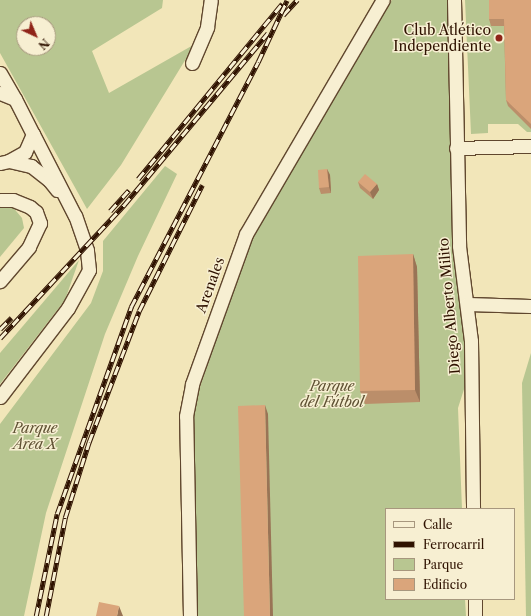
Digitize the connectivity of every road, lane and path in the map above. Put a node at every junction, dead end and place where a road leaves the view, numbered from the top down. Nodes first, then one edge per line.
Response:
1 (211, 0) edge
2 (383, 0) edge
3 (454, 0) edge
4 (192, 63) dead end
5 (0, 73) edge
6 (0, 93) edge
7 (15, 99) junction
8 (33, 134) junction
9 (531, 146) edge
10 (456, 148) junction
11 (4, 162) edge
12 (0, 200) edge
13 (76, 216) junction
14 (0, 281) edge
15 (467, 304) junction
16 (531, 306) edge
17 (0, 398) edge
18 (474, 508) edge
19 (475, 600) edge
20 (190, 616) edge
21 (475, 616) edge

1 - 4 street
2 - 20 street, Arenales
3 - 10 street, Diego Alberto Milito
5 - 7 street
6 - 7 street
7 - 8 street
8 - 11 street
8 - 13 street
9 - 10 street
10 - 15 street, Diego Alberto Milito
11 - 13 street
12 - 14 street
13 - 17 street
15 - 16 street
15 - 18 street, Diego Alberto Milito
19 - 21 street

